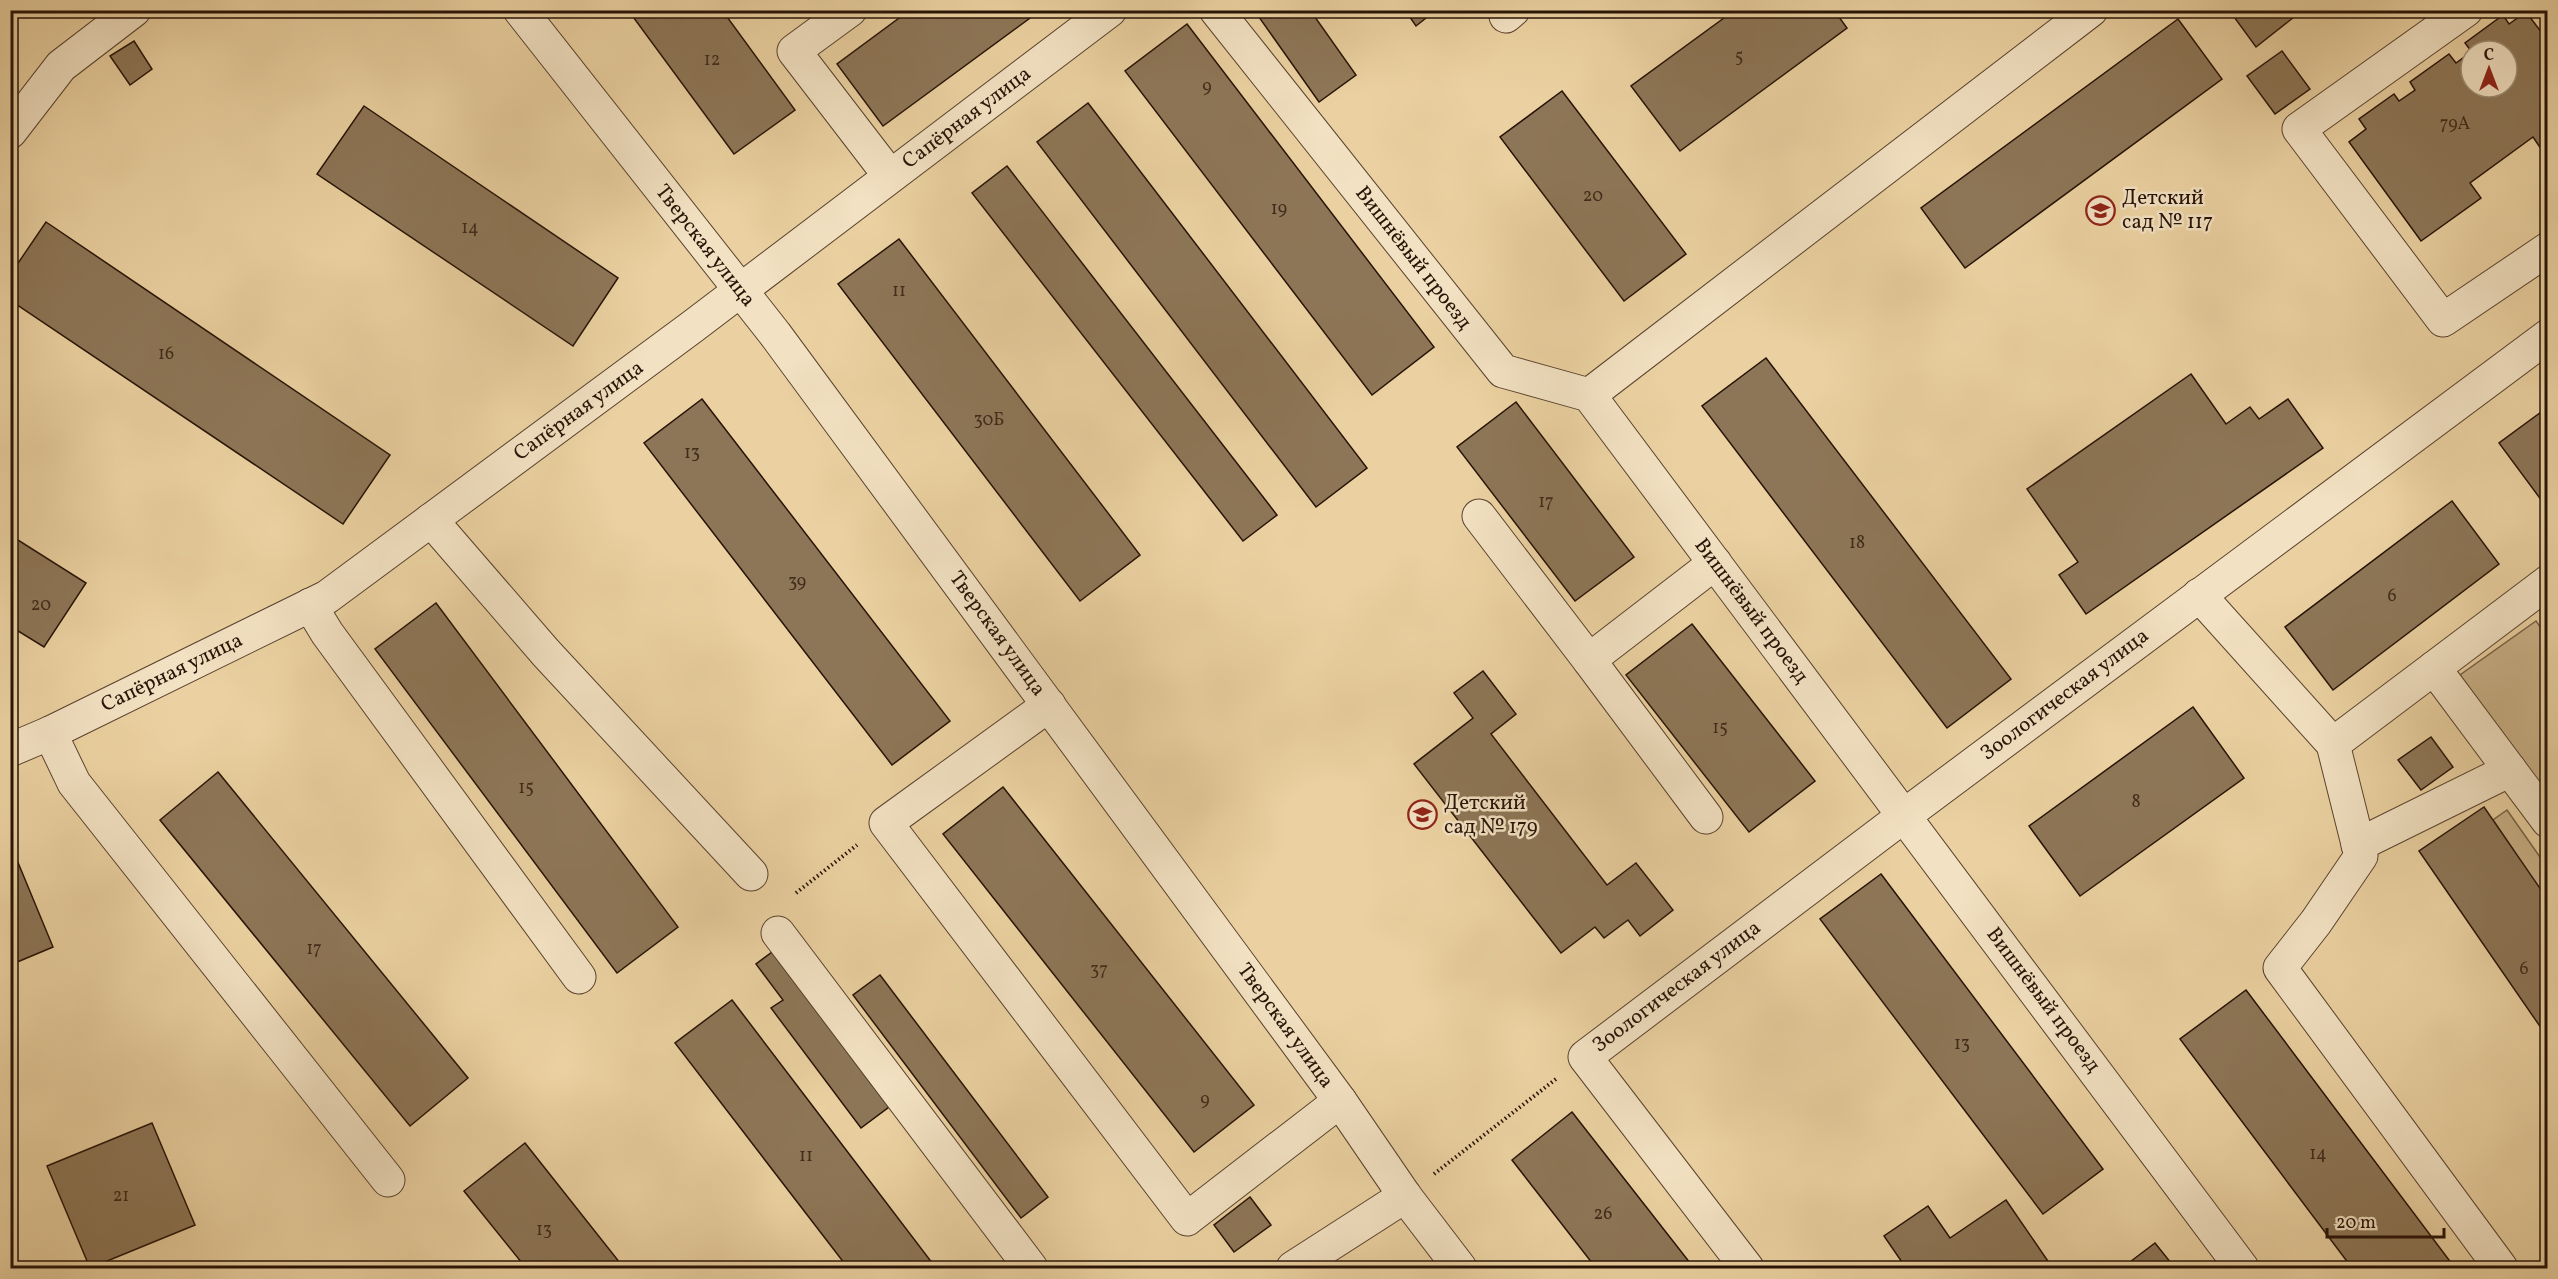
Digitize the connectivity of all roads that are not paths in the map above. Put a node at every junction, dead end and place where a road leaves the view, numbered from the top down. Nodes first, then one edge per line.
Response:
1 (134, 10) edge
2 (520, 10) edge
3 (850, 10) edge
4 (1110, 10) edge
5 (1216, 10) edge
6 (2091, 10) edge
7 (2466, 10) edge
8 (10, 132) edge
9 (890, 176) junction
10 (2547, 249) edge
11 (740, 290) junction
12 (2547, 336) edge
13 (1589, 395) junction
14 (1479, 516) dead end
15 (431, 520) junction
16 (1715, 563) junction
17 (2547, 582) edge
18 (2199, 595) junction
19 (310, 605) junction
20 (1589, 660) junction
21 (2434, 668) junction
22 (1049, 705) junction
23 (50, 733) junction
24 (2333, 744) junction
25 (10, 750) edge
26 (2510, 770) junction
27 (1905, 815) junction
28 (1706, 817) dead end
29 (2547, 821) edge
30 (2358, 845) junction
31 (751, 874) dead end
32 (778, 933) dead end
33 (579, 977) dead end
34 (1340, 1101) junction
35 (388, 1180) dead end
36 (1405, 1196) junction
37 (1031, 1269) edge
38 (1293, 1269) edge
39 (1460, 1269) edge
40 (1747, 1269) edge
41 (2242, 1269) edge
42 (2501, 1269) edge

1 - 8 street
2 - 11 street, Тверская улица
3 - 9 street
4 - 9 street, Сапёрная улица
5 - 13 street, Вишнёвый проезд
6 - 13 street
7 - 10 street
9 - 11 street, Сапёрная улица
11 - 15 street, Сапёрная улица
11 - 22 street, Тверская улица
12 - 18 street, Зоологическая улица
13 - 16 street, Вишнёвый проезд
14 - 20 street
15 - 19 street, Сапёрная улица
15 - 31 street
16 - 20 street
16 - 27 street, Вишнёвый проезд
17 - 21 street
18 - 24 street
18 - 27 street, Зоологическая улица
19 - 23 street, Сапёрная улица
19 - 33 street
20 - 28 street
21 - 24 street
21 - 26 street
22 - 34 street, Тверская улица
22 - 34 street
23 - 25 street, Сапёрная улица
23 - 35 street
24 - 30 street
26 - 29 street
26 - 30 street
27 - 40 street, Зоологическая улица
27 - 41 street, Вишнёвый проезд
30 - 42 street
32 - 37 street
34 - 36 street, Тверская улица
36 - 38 street
36 - 39 street, Тверская улица

